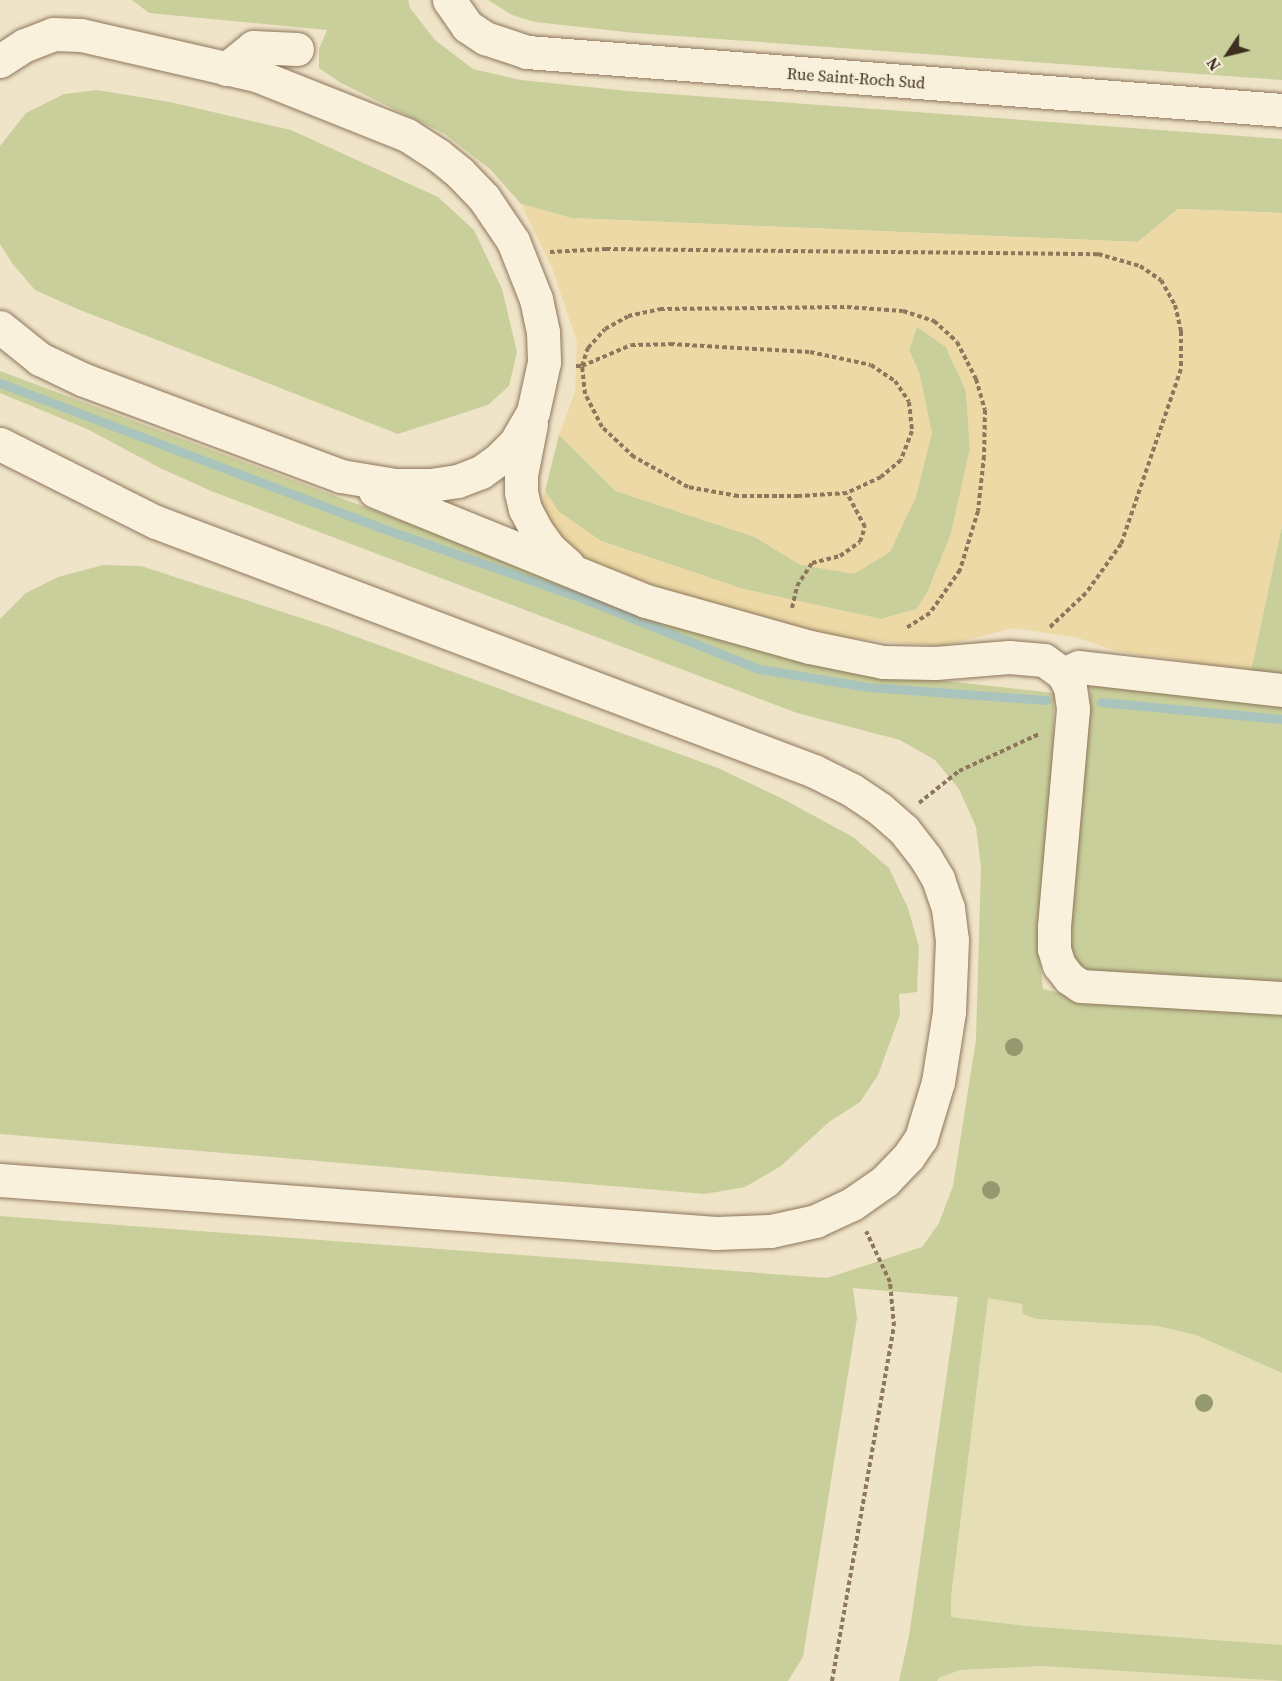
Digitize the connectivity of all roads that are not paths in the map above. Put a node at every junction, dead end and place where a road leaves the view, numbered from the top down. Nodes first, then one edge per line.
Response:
1 (449, 0) edge
2 (297, 49) dead end
3 (0, 60) edge
4 (226, 69) junction
5 (1282, 110) edge
6 (0, 327) edge
7 (533, 412) junction
8 (0, 444) edge
9 (341, 476) junction
10 (579, 574) junction
11 (1063, 674) junction
12 (1282, 690) edge
13 (1282, 998) edge
14 (0, 1180) edge

1 - 5 street, Rue Saint-Roch Sud
2 - 4 street
3 - 4 street
4 - 7 street
6 - 9 street
7 - 9 street
7 - 10 street
8 - 14 street
9 - 10 street
10 - 11 street
11 - 12 street
11 - 13 street

